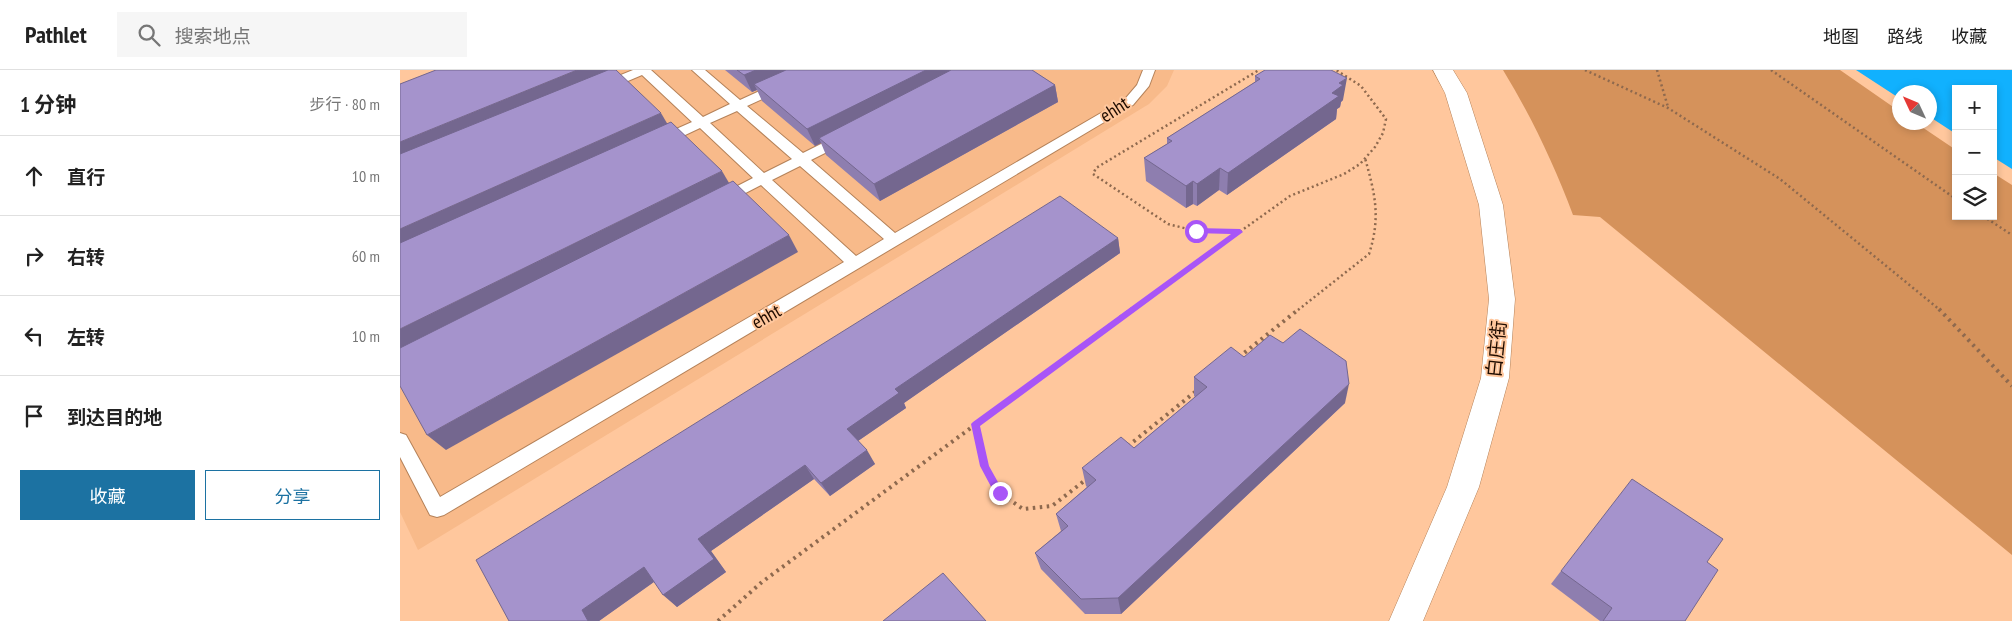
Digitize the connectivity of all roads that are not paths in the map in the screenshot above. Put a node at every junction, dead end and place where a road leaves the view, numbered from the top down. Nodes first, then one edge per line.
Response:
1 (644, 70) edge
2 (698, 70) edge
3 (814, 70) edge
4 (1149, 70) edge
5 (1443, 70) edge
6 (589, 93) edge
7 (739, 105) junction
8 (701, 122) junction
9 (854, 132) edge
10 (648, 147) edge
11 (802, 159) junction
12 (763, 179) junction
13 (710, 206) edge
14 (894, 240) junction
15 (854, 264) junction
16 (400, 440) edge
17 (1406, 621) edge

1 - 6 lane
1 - 8 lane
2 - 7 lane
3 - 7 lane
4 - 14 lane, ehht
5 - 17 street, 白庄街
7 - 8 lane
7 - 11 lane
8 - 10 lane
8 - 12 lane
9 - 11 lane
11 - 12 lane
11 - 14 lane
12 - 13 lane
12 - 15 lane
14 - 15 lane, ehht
15 - 16 lane, ehht

